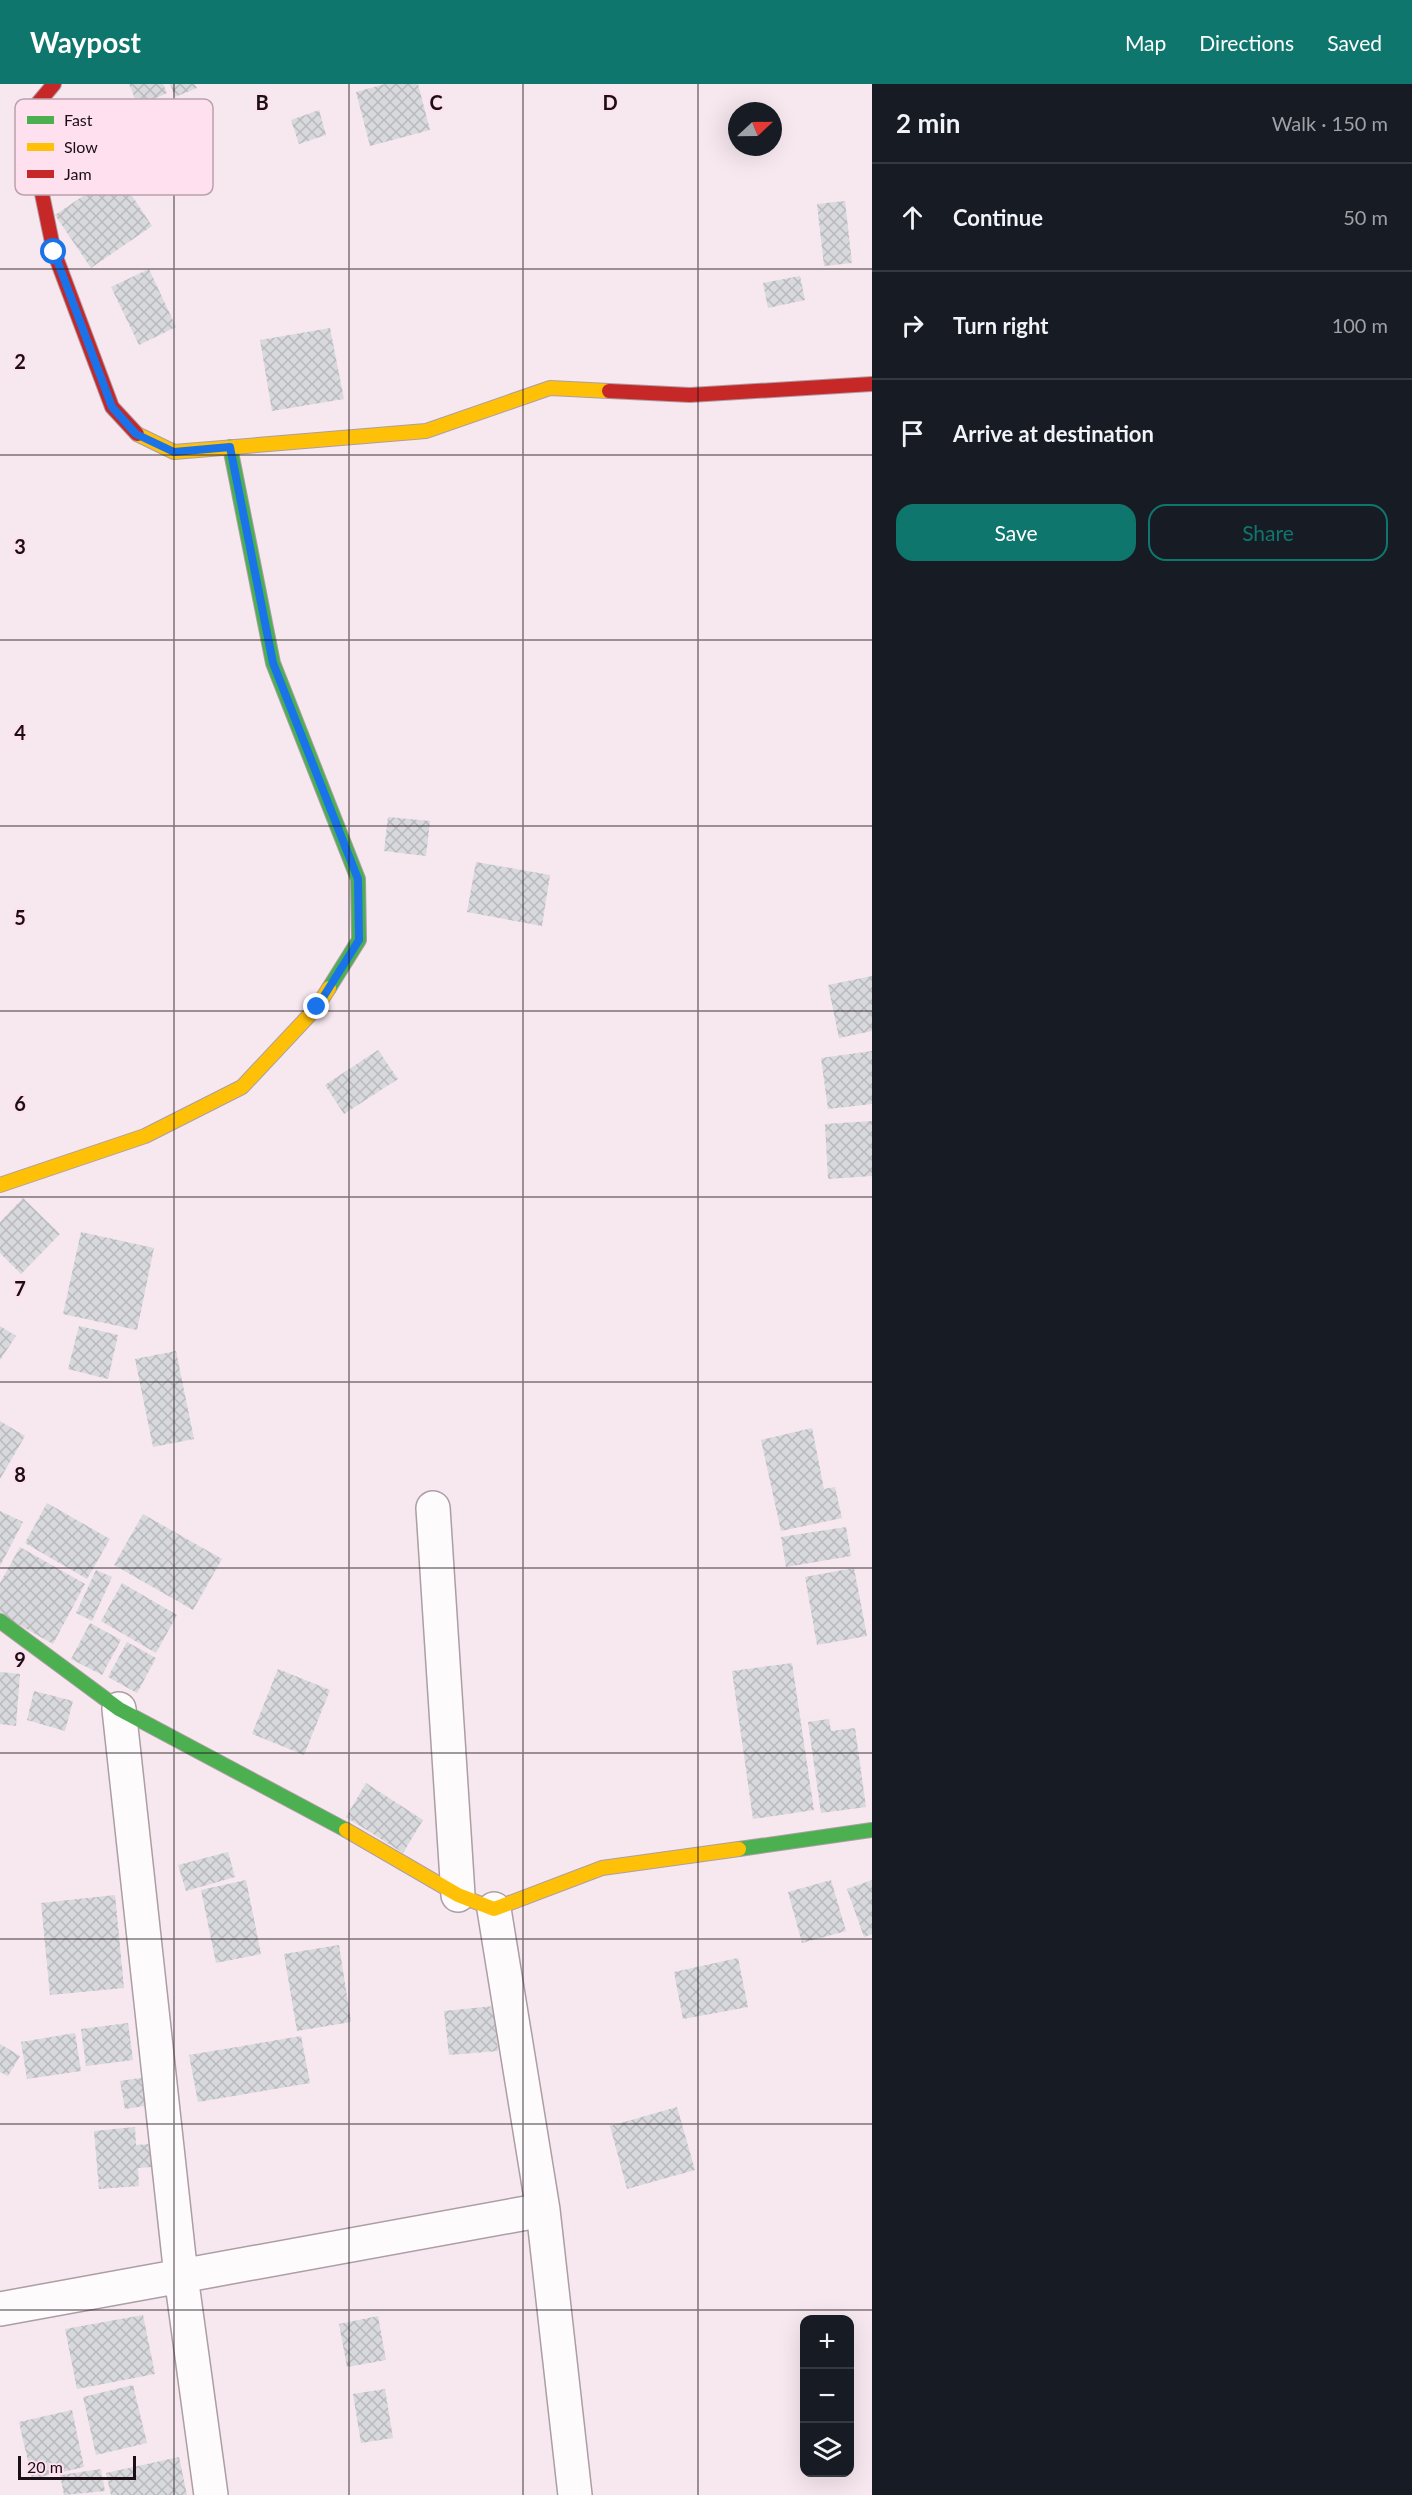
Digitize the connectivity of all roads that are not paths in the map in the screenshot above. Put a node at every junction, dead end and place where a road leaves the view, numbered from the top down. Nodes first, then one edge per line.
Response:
1 (54, 84) edge
2 (41, 99) edge
3 (42, 195) edge
4 (872, 384) edge
5 (230, 447) junction
6 (0, 1185) edge
7 (433, 1509) dead end
8 (0, 1621) edge
9 (118, 1709) junction
10 (872, 1830) edge
11 (458, 1895) junction
12 (494, 1909) junction
13 (543, 2210) junction
14 (181, 2276) junction
15 (0, 2309) edge
16 (211, 2495) edge
17 (575, 2495) edge

1 - 2 street
3 - 5 street
4 - 5 street
5 - 6 street
7 - 11 street
8 - 9 street
9 - 11 street
9 - 14 street
10 - 12 street
11 - 12 street
12 - 13 street
13 - 14 street
13 - 17 street
14 - 15 street
14 - 16 street

